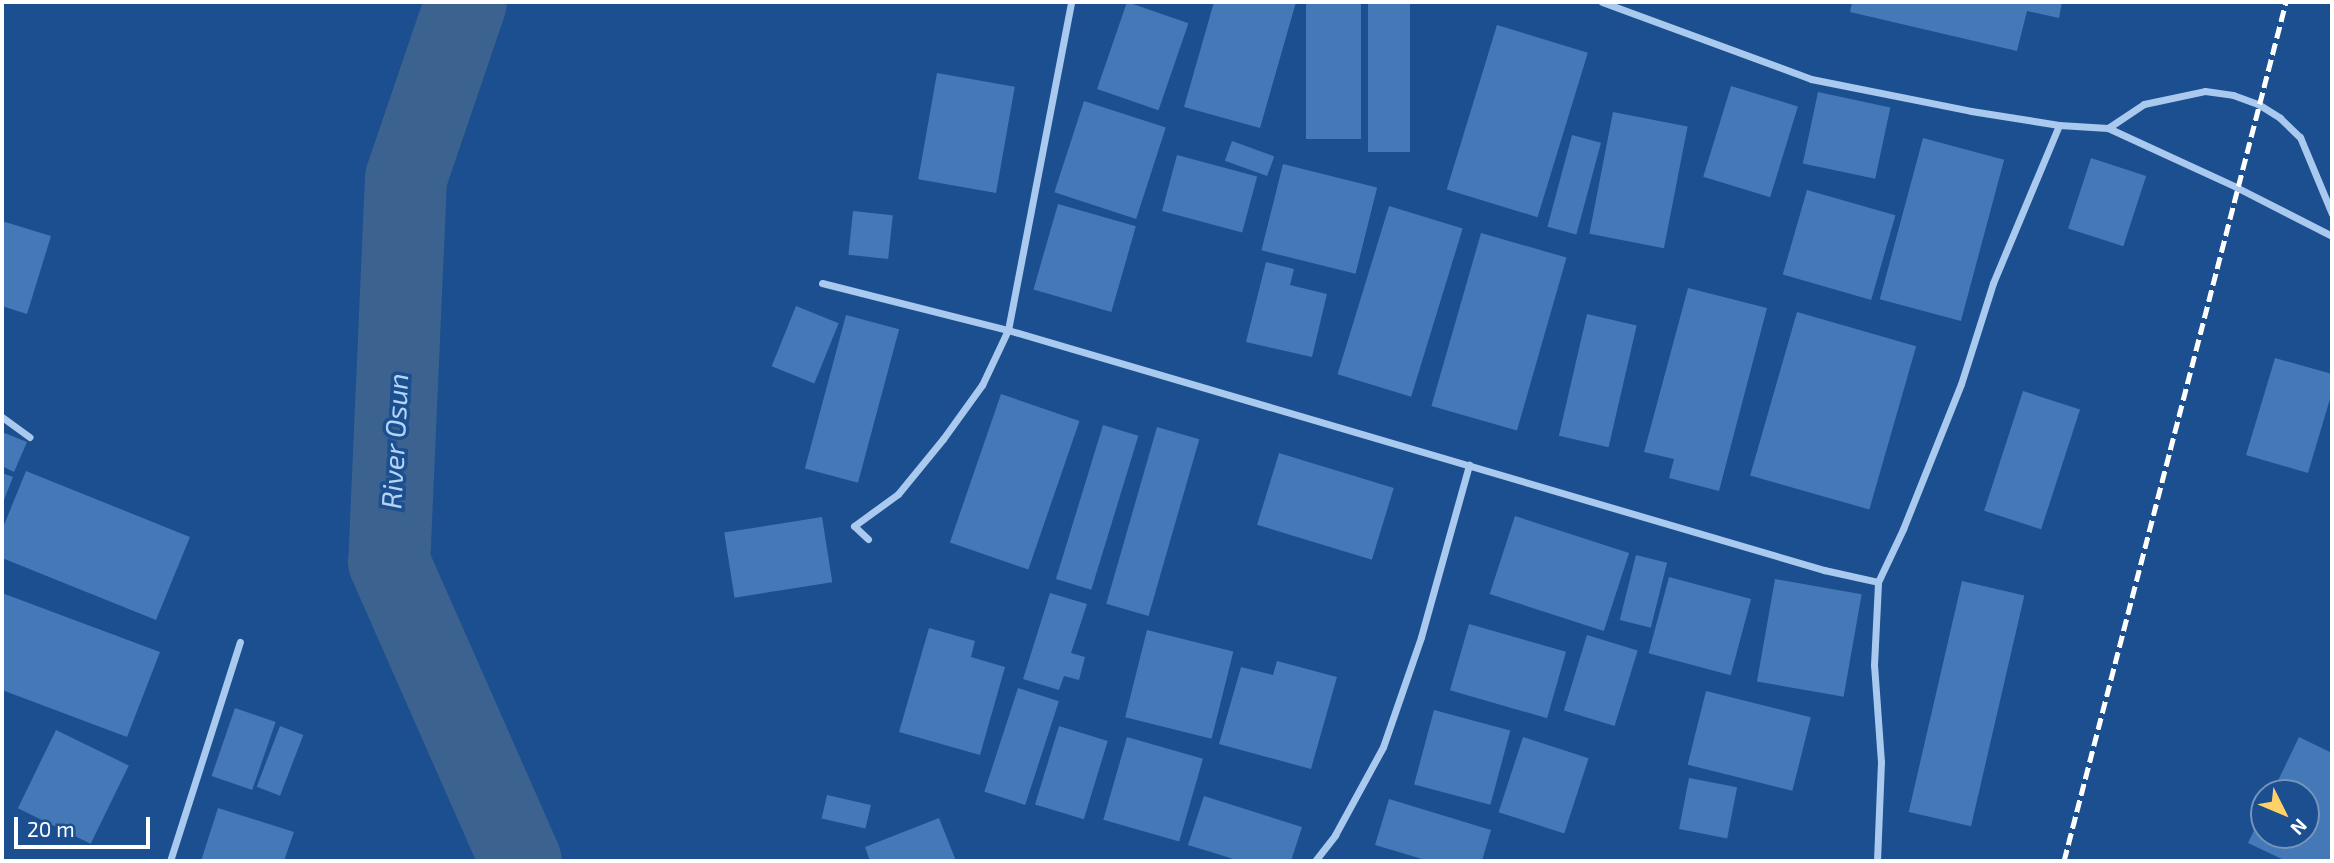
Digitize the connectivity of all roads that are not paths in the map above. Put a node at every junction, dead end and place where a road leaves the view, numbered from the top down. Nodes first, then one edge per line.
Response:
1 (1071, 2) edge
2 (1602, 2) edge
3 (2059, 125) junction
4 (2108, 128) junction
5 (2332, 214) edge
6 (2332, 236) edge
7 (822, 284) dead end
8 (1008, 330) junction
9 (2, 417) edge
10 (30, 437) dead end
11 (1469, 465) junction
12 (868, 539) dead end
13 (1878, 582) junction
14 (240, 642) dead end
15 (170, 861) edge
16 (1315, 861) edge
17 (1877, 861) edge

1 - 8 street
2 - 3 street
3 - 4 street
3 - 13 street
4 - 5 street
4 - 6 street
7 - 8 street
8 - 11 street
8 - 12 street
9 - 10 street
11 - 13 street
11 - 16 street
13 - 17 street
14 - 15 street

